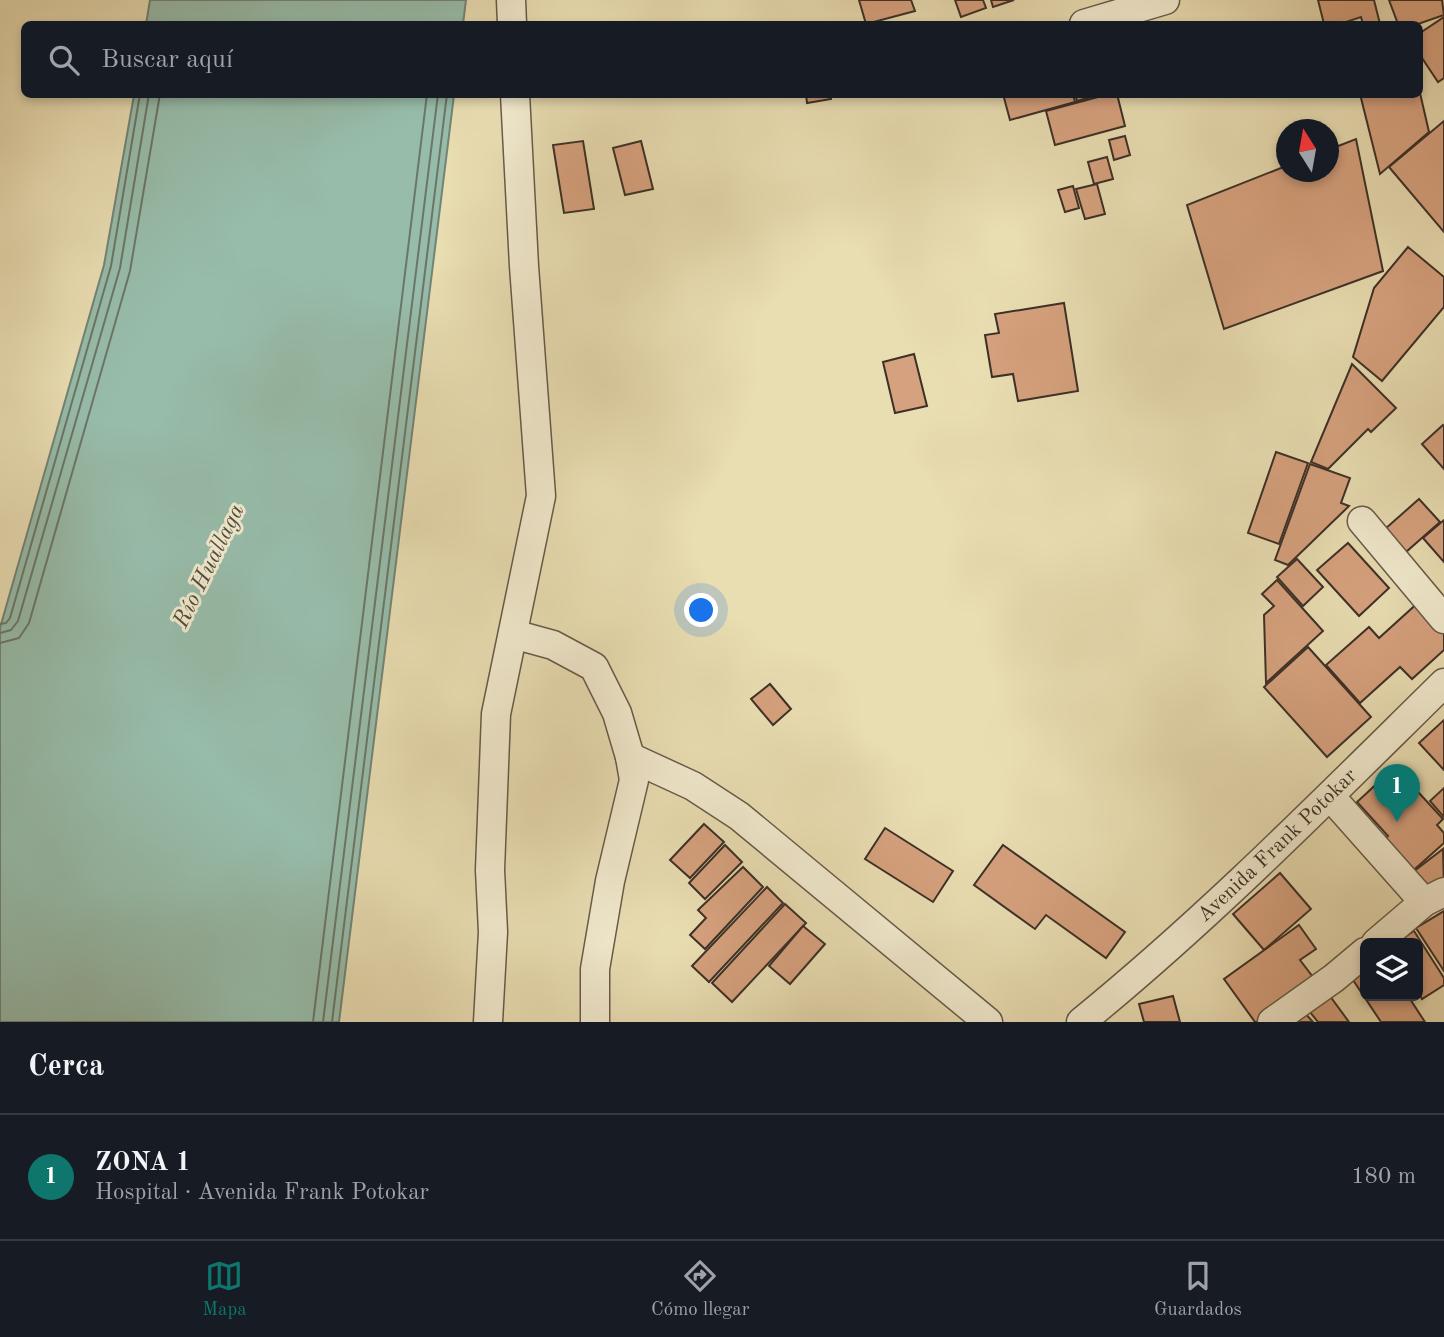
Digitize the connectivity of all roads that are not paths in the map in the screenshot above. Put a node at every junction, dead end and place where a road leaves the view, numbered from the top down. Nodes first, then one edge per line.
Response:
1 (511, 0) edge
2 (1165, 0) edge
3 (512, 21) edge
4 (1094, 21) edge
5 (515, 98) edge
6 (1362, 521) dead end
7 (1444, 619) edge
8 (513, 634) junction
9 (1444, 683) edge
10 (630, 757) junction
11 (1330, 796) junction
12 (1434, 897) edge
13 (1382, 938) edge
14 (1360, 956) edge
15 (488, 1022) edge
16 (595, 1022) edge
17 (988, 1022) edge
18 (1081, 1022) edge
19 (1272, 1022) edge

1 - 3 street
2 - 4 street
5 - 8 street
6 - 7 street
8 - 10 street
8 - 15 street
9 - 11 street, Avenida Frank Potokar
10 - 16 street
10 - 17 street
11 - 12 street
11 - 18 street, Avenida Frank Potokar
12 - 13 street
14 - 19 street

